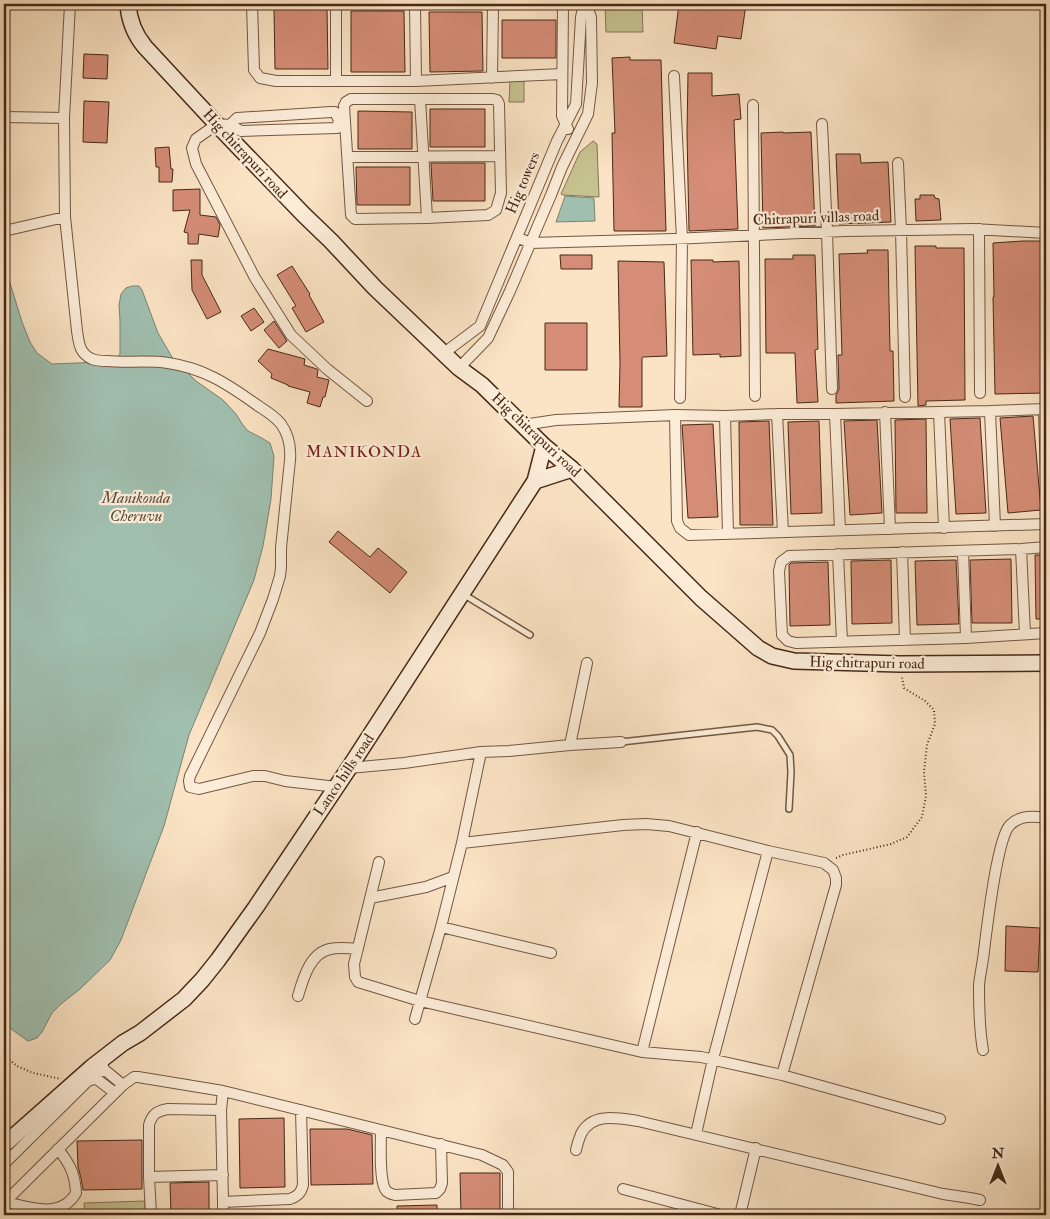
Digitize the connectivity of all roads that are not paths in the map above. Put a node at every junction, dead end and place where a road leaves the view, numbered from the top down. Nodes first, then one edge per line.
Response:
1 (70, 4) edge
2 (128, 4) edge
3 (252, 4) edge
4 (336, 4) edge
5 (415, 4) edge
6 (493, 4) edge
7 (563, 4) edge
8 (585, 4) edge
9 (562, 74) junction
10 (674, 76) dead end
11 (492, 78) junction
12 (336, 81) junction
13 (416, 81) junction
14 (420, 99) junction
15 (754, 105) dead end
16 (4, 117) edge
17 (64, 118) junction
18 (342, 120) junction
19 (566, 123) junction
20 (822, 124) dead end
21 (224, 125) junction
22 (574, 142) junction
23 (500, 156) junction
24 (348, 157) junction
25 (423, 157) junction
26 (898, 163) dead end
27 (65, 218) junction
28 (428, 218) junction
29 (979, 229) junction
30 (901, 230) junction
31 (4, 231) edge
32 (827, 232) junction
33 (1046, 233) edge
34 (755, 235) junction
35 (517, 237) junction
36 (682, 239) junction
37 (530, 243) junction
38 (444, 353) junction
39 (459, 368) junction
40 (832, 389) dead end
41 (980, 393) dead end
42 (755, 396) dead end
43 (905, 397) dead end
44 (680, 398) dead end
45 (367, 401) dead end
46 (1045, 409) edge
47 (990, 411) junction
48 (885, 412) junction
49 (939, 412) junction
50 (777, 414) junction
51 (835, 414) junction
52 (675, 415) junction
53 (725, 416) junction
54 (523, 425) junction
55 (544, 446) junction
56 (572, 469) junction
57 (535, 481) junction
58 (1046, 481) edge
59 (1046, 524) edge
60 (995, 526) junction
61 (944, 528) junction
62 (890, 529) junction
63 (840, 530) junction
64 (783, 532) junction
65 (728, 534) junction
66 (1046, 547) edge
67 (1021, 549) junction
68 (963, 551) junction
69 (902, 552) junction
70 (838, 554) junction
71 (463, 593) junction
72 (1046, 632) edge
73 (1025, 634) junction
74 (530, 635) dead end
75 (966, 638) junction
76 (906, 640) junction
77 (842, 641) junction
78 (587, 663) dead end
79 (1046, 663) edge
80 (621, 742) joint
81 (570, 745) junction
82 (481, 752) junction
83 (350, 768) junction
84 (337, 787) junction
85 (789, 808) dead end
86 (1046, 818) edge
87 (697, 832) junction
88 (462, 844) junction
89 (768, 851) junction
90 (379, 862) dead end
91 (453, 877) junction
92 (370, 898) junction
93 (441, 927) junction
94 (358, 949) junction
95 (551, 954) dead end
96 (298, 996) dead end
97 (420, 1001) junction
98 (415, 1019) dead end
99 (123, 1043) junction
100 (983, 1050) dead end
101 (642, 1052) junction
102 (109, 1060) dead end
103 (713, 1060) junction
104 (97, 1072) junction
105 (782, 1075) junction
106 (88, 1081) junction
107 (123, 1085) junction
108 (223, 1091) junction
109 (115, 1093) junction
110 (221, 1110) junction
111 (301, 1110) junction
112 (940, 1119) dead end
113 (381, 1130) junction
114 (15, 1133) edge
115 (696, 1134) junction
116 (441, 1144) junction
117 (4, 1145) edge
118 (756, 1148) junction
119 (58, 1149) junction
120 (576, 1150) dead end
121 (4, 1164) edge
122 (223, 1175) junction
123 (149, 1177) junction
124 (622, 1189) dead end
125 (975, 1199) dead end
126 (5, 1202) edge
127 (223, 1202) junction
128 (151, 1215) edge
129 (223, 1215) edge
130 (508, 1215) edge
131 (721, 1215) edge
132 (740, 1215) edge

1 - 17 street
2 - 21 street, Hig chitrapuri road
3 - 12 street
4 - 12 street
5 - 13 street
6 - 11 street
7 - 9 street
8 - 19 street, Hig towers
8 - 22 street
9 - 11 street
9 - 19 street
10 - 36 street
11 - 13 street
12 - 13 street
14 - 18 street
14 - 23 street
14 - 25 street
15 - 34 street
16 - 17 street
17 - 27 street
18 - 21 street
18 - 21 street
18 - 24 street
19 - 22 street
19 - 35 street, Hig towers
20 - 32 street
21 - 38 street, Hig chitrapuri road
21 - 45 street
22 - 37 street
23 - 25 street
23 - 28 street
24 - 25 street
24 - 28 street
25 - 28 street
26 - 30 street
27 - 31 street
27 - 84 street
29 - 30 street, Chitrapuri villas road
29 - 33 street, Chitrapuri villas road
29 - 41 street
30 - 32 street, Chitrapuri villas road
30 - 43 street
32 - 34 street, Chitrapuri villas road
32 - 40 street
34 - 36 street, Chitrapuri villas road
34 - 42 street
35 - 37 street
35 - 38 street, Hig towers
36 - 37 street, Chitrapuri villas road
36 - 44 street
37 - 39 street
38 - 39 street, Hig chitrapuri road
39 - 54 street, Hig chitrapuri road
46 - 47 street
46 - 58 street
47 - 49 street
47 - 60 street
48 - 49 street
48 - 51 street
48 - 62 street
49 - 61 street
50 - 51 street
50 - 53 street
50 - 64 street
51 - 63 street
52 - 53 street
52 - 54 street
52 - 65 street
53 - 65 street
54 - 55 street, Hig chitrapuri road
55 - 56 street, Hig chitrapuri road
55 - 57 street, Lanco hills road
56 - 57 street
56 - 79 street, Hig chitrapuri road
57 - 71 street, Lanco hills road
59 - 60 street
60 - 61 street
61 - 62 street
62 - 63 street
63 - 64 street
64 - 65 street
66 - 67 street
67 - 68 street
67 - 73 street
68 - 69 street
68 - 75 street
69 - 70 street
69 - 76 street
70 - 77 street
70 - 77 street
71 - 74 lane
71 - 83 street, Lanco hills road
72 - 73 street
73 - 75 street
75 - 76 street
76 - 77 street
78 - 81 street
80 - 81 street
80 - 85 lane
81 - 82 street
82 - 83 street
82 - 88 street
83 - 84 street, Lanco hills road
84 - 99 street, Lanco hills road
86 - 100 street
87 - 88 street
87 - 89 street
87 - 101 street
88 - 91 street
89 - 103 street
89 - 105 street
90 - 92 street
91 - 92 street
91 - 93 street
92 - 94 street
93 - 95 street
93 - 97 street
94 - 96 street
94 - 97 street
97 - 98 street
97 - 101 street
99 - 114 street
99 - 114 street
101 - 103 street
102 - 104 street
103 - 105 street
103 - 115 street
104 - 106 street
104 - 107 street
105 - 112 street
106 - 109 street
106 - 114 street
107 - 108 street
107 - 109 street
108 - 110 street
108 - 111 street
109 - 119 street
110 - 122 street
110 - 123 street
111 - 113 street
111 - 127 street
113 - 116 street
113 - 116 street
114 - 117 street
114 - 121 street
115 - 118 street
115 - 120 street
116 - 130 street
118 - 125 street
118 - 132 street
119 - 126 street
119 - 126 street
122 - 123 street
122 - 127 street
123 - 128 street
124 - 131 street
127 - 129 street

